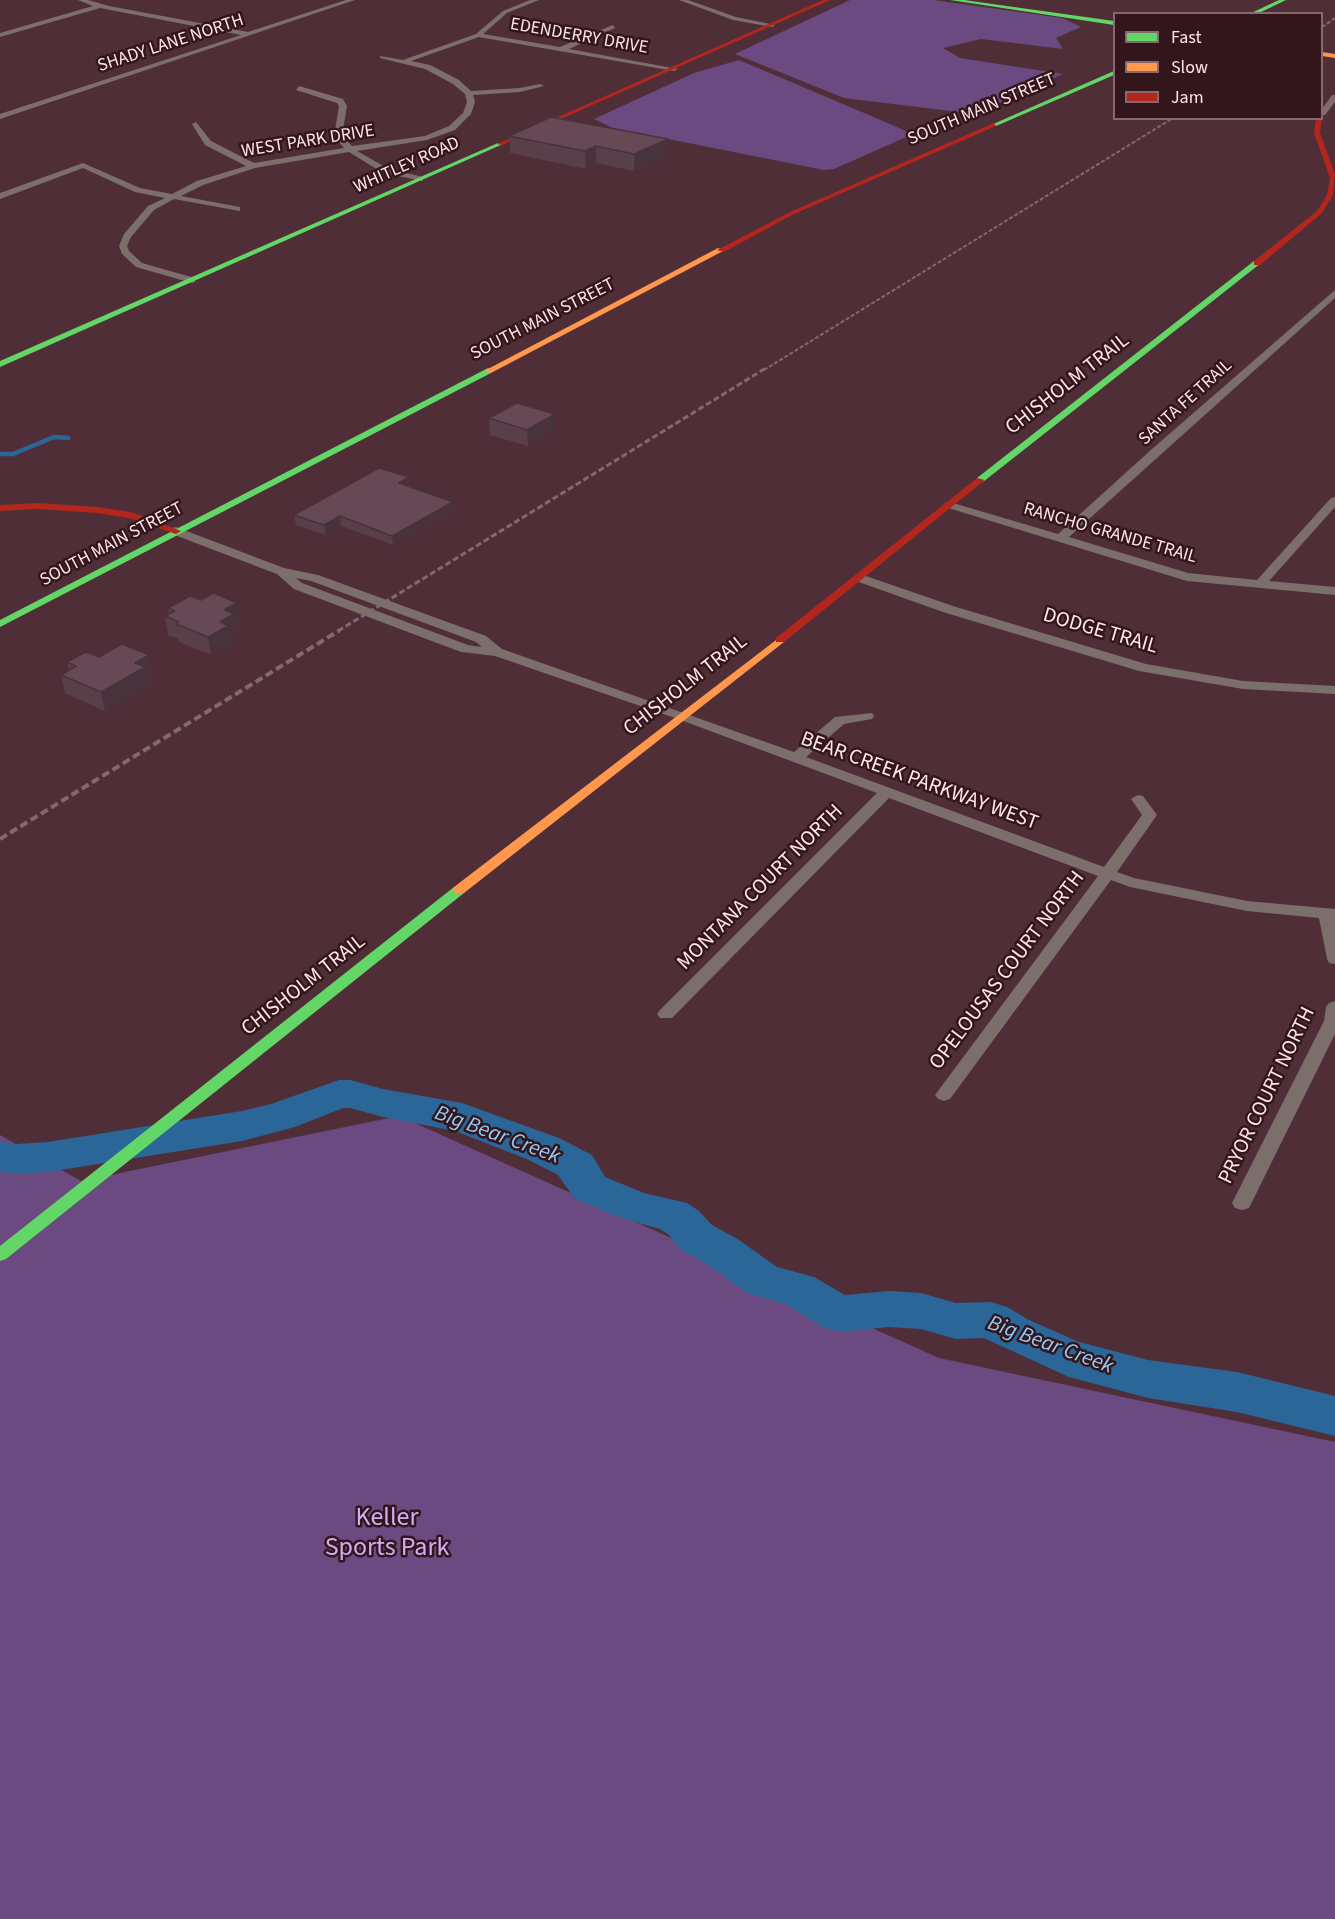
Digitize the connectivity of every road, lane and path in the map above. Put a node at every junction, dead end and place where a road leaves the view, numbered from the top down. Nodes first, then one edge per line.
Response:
1 (81, 0) edge
2 (352, 0) edge
3 (536, 0) edge
4 (682, 0) edge
5 (827, 0) edge
6 (953, 0) edge
7 (1283, 0) edge
8 (98, 6) junction
9 (1256, 12) edge
10 (1113, 23) edge
11 (772, 25) junction
12 (614, 27) dead end
13 (248, 34) junction
14 (478, 34) junction
15 (0, 35) edge
16 (561, 49) junction
17 (382, 57) dead end
18 (406, 62) junction
19 (674, 69) junction
20 (1113, 73) edge
21 (540, 86) dead end
22 (299, 88) dead end
23 (469, 93) junction
24 (1335, 96) edge
25 (1323, 112) edge
26 (0, 117) edge
27 (1319, 120) edge
28 (196, 124) dead end
29 (352, 150) junction
30 (253, 166) junction
31 (420, 179) junction
32 (1333, 188) edge
33 (0, 196) edge
34 (170, 197) junction
35 (237, 208) dead end
36 (192, 280) junction
37 (1335, 293) edge
38 (0, 364) edge
39 (1335, 500) edge
40 (949, 505) junction
41 (0, 508) edge
42 (176, 531) junction
43 (1060, 539) junction
44 (860, 578) junction
45 (1259, 585) junction
46 (1335, 591) edge
47 (0, 624) edge
48 (1335, 690) edge
49 (683, 716) junction
50 (867, 716) dead end
51 (796, 758) junction
52 (886, 792) junction
53 (1138, 799) dead end
54 (1107, 874) junction
55 (1330, 913) edge
56 (1335, 959) edge
57 (1335, 1007) edge
58 (666, 1014) dead end
59 (944, 1095) dead end
60 (1242, 1203) dead end
61 (0, 1255) edge

1 - 8 street
2 - 13 street, SHADY LANE NORTH
3 - 14 street
4 - 11 street
5 - 11 street, WHITLEY ROAD
6 - 10 street
7 - 9 street
8 - 13 street
8 - 15 street
11 - 19 street, WHITLEY ROAD
12 - 16 street
13 - 26 street, SHADY LANE NORTH
14 - 16 street, EDENDERRY DRIVE
14 - 18 street
16 - 19 street, EDENDERRY DRIVE
17 - 18 street
18 - 23 street
19 - 31 street, WHITLEY ROAD
20 - 42 street, SOUTH MAIN STREET
21 - 23 street
22 - 29 street
23 - 29 street, WEST PARK DRIVE
24 - 25 street
27 - 32 street, CHISHOLM TRAIL
28 - 30 street
29 - 30 street, WEST PARK DRIVE
29 - 31 street
30 - 34 street, WEST PARK DRIVE
31 - 36 street, WHITLEY ROAD
32 - 40 street, CHISHOLM TRAIL
33 - 34 street
34 - 35 street
34 - 36 street, WEST PARK DRIVE
36 - 38 street, WHITLEY ROAD
37 - 43 street, SANTA FE TRAIL
39 - 45 street
40 - 43 street, RANCHO GRANDE TRAIL
40 - 44 street, CHISHOLM TRAIL
41 - 42 street
42 - 47 street, SOUTH MAIN STREET
42 - 49 street, BEAR CREEK PARKWAY WEST
43 - 45 street, RANCHO GRANDE TRAIL
44 - 48 street, DODGE TRAIL
44 - 49 street, CHISHOLM TRAIL
45 - 46 street, RANCHO GRANDE TRAIL
49 - 51 street, BEAR CREEK PARKWAY WEST
49 - 61 street, CHISHOLM TRAIL
50 - 51 street
51 - 52 street, BEAR CREEK PARKWAY WEST
52 - 54 street, BEAR CREEK PARKWAY WEST
52 - 58 street, MONTANA COURT NORTH
53 - 54 street, OPELOUSAS COURT NORTH
54 - 55 street, BEAR CREEK PARKWAY WEST
54 - 59 street, OPELOUSAS COURT NORTH
55 - 56 street
57 - 60 street, PRYOR COURT NORTH

